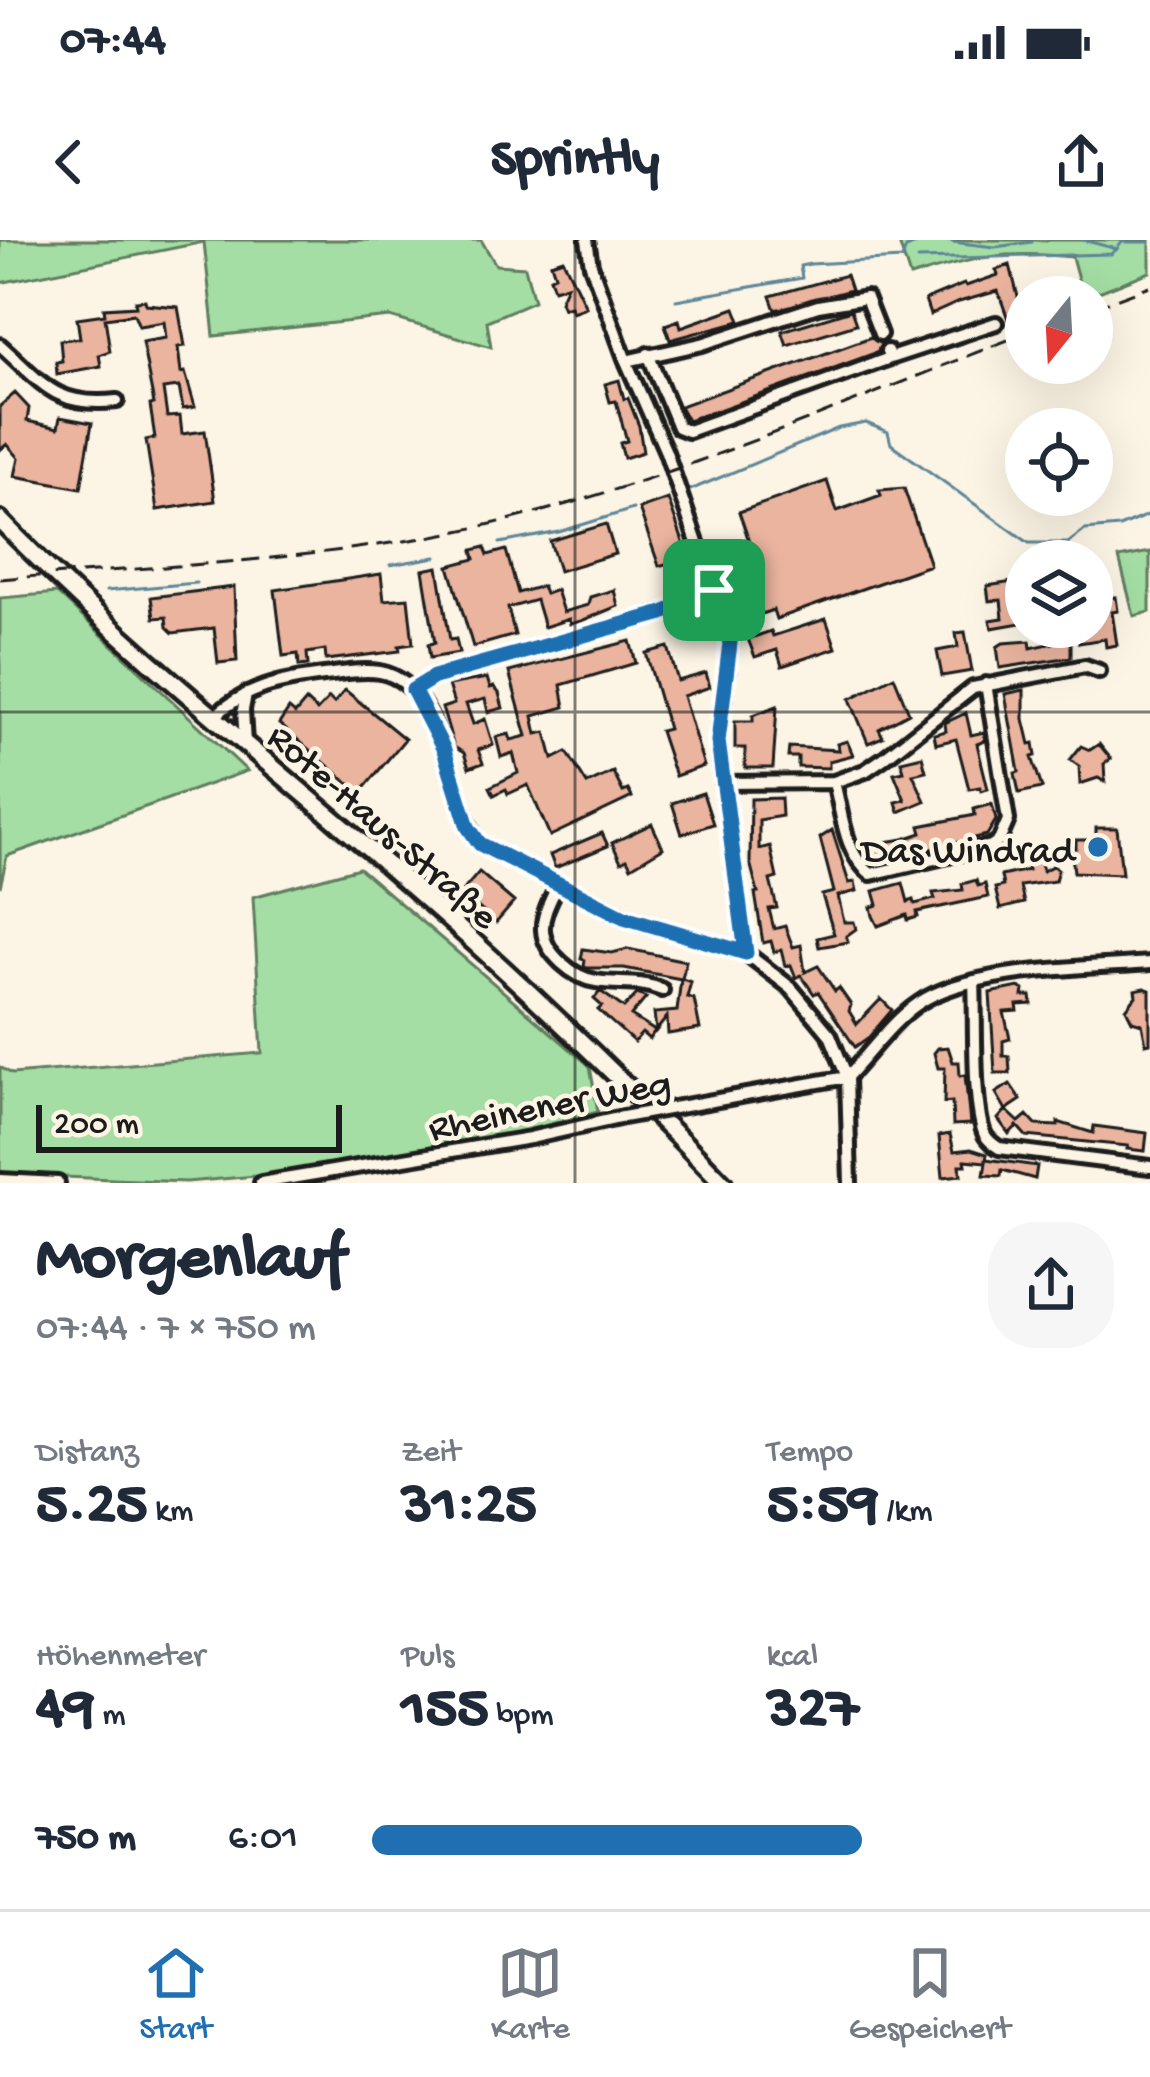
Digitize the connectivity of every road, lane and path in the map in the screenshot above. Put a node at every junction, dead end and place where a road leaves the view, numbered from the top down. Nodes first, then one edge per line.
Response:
1 (587, 240) edge
2 (996, 323) dead end
3 (880, 334) dead end
4 (0, 345) edge
5 (648, 354) junction
6 (626, 361) junction
7 (117, 401) dead end
8 (0, 520) edge
9 (714, 590) junction
10 (1099, 671) dead end
11 (986, 684) junction
12 (413, 690) junction
13 (247, 692) junction
14 (213, 718) junction
15 (245, 744) junction
16 (834, 782) junction
17 (723, 783) junction
18 (558, 884) junction
19 (746, 953) junction
20 (1150, 963) edge
21 (974, 982) junction
22 (662, 990) dead end
23 (848, 1077) junction
24 (1150, 1167) edge
25 (0, 1180) edge
26 (58, 1183) edge
27 (261, 1183) edge
28 (722, 1183) edge
29 (850, 1183) edge

1 - 6 street
2 - 5 street
3 - 5 street
4 - 7 street
5 - 6 street
6 - 9 street
8 - 14 main road, Rote-Haus-Straße
9 - 12 street
9 - 17 street
10 - 11 street
11 - 16 street
11 - 16 street
12 - 13 street
12 - 18 street
13 - 14 street
13 - 15 street
14 - 15 main road, Rote-Haus-Straße
15 - 28 main road, Rote-Haus-Straße
16 - 17 street
17 - 19 street
18 - 19 street
18 - 22 street
19 - 23 street
20 - 21 street
21 - 23 street
21 - 24 street
23 - 27 street, Rheinener Weg, bridge
23 - 29 street
25 - 26 street

